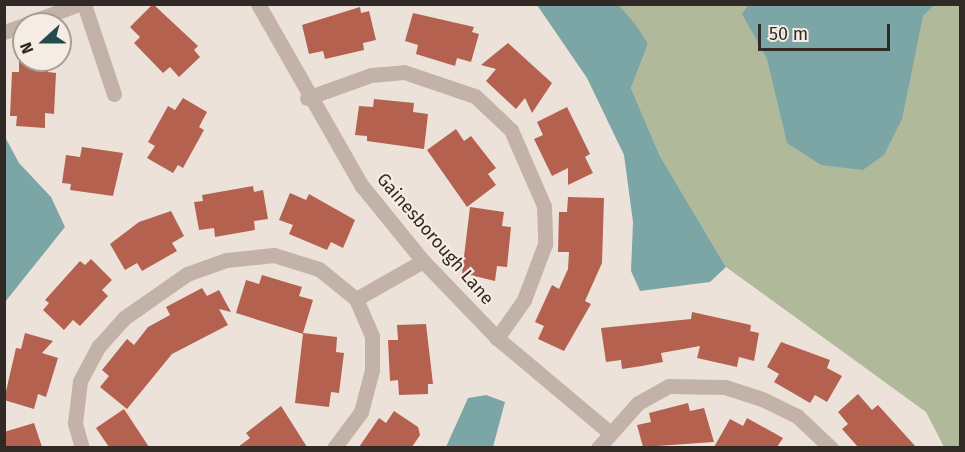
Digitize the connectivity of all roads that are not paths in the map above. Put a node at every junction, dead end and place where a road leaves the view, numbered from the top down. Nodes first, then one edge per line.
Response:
1 (79, 4) edge
2 (84, 4) edge
3 (258, 4) edge
4 (57, 12) edge
5 (114, 94) dead end
6 (307, 98) junction
7 (423, 261) junction
8 (356, 299) junction
9 (497, 338) junction
10 (608, 431) junction
11 (82, 447) edge
12 (334, 447) edge
13 (598, 447) edge
14 (831, 447) edge

1 - 4 street
2 - 5 street
3 - 6 street, Gainesborough Lane
6 - 7 street, Gainesborough Lane
6 - 9 street
7 - 8 street
7 - 9 street, Gainesborough Lane
8 - 11 street
8 - 12 street
9 - 10 street, Gainesborough Lane
10 - 13 street
10 - 14 street

